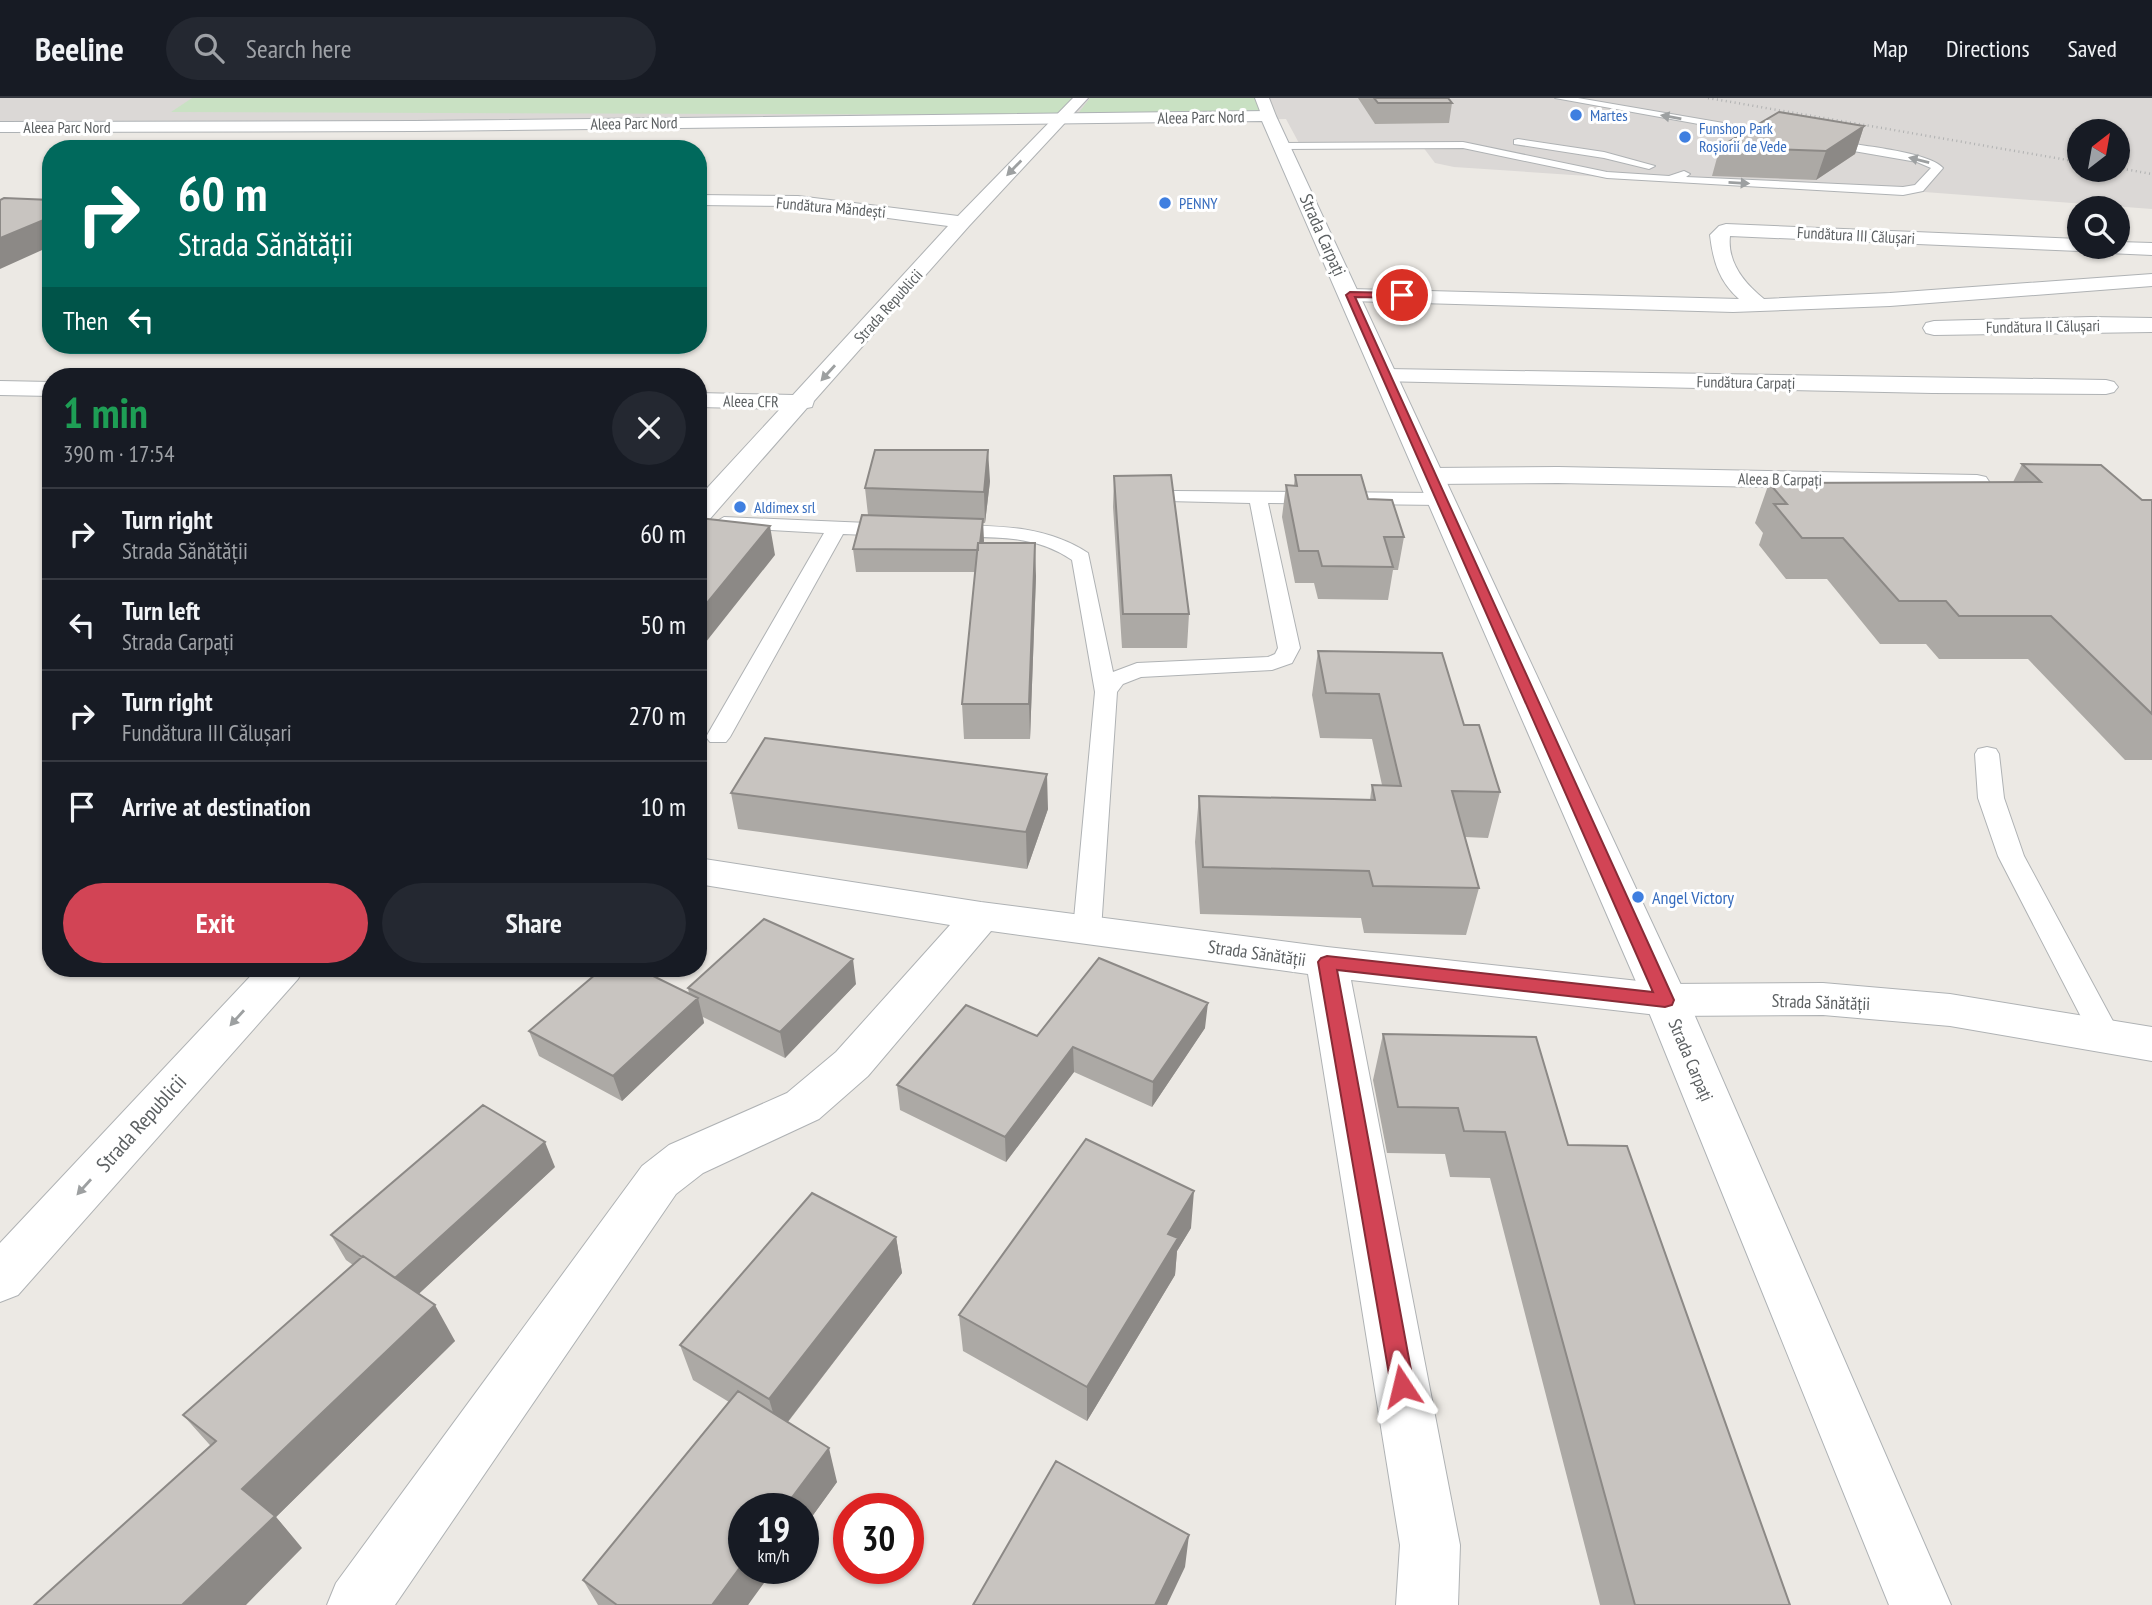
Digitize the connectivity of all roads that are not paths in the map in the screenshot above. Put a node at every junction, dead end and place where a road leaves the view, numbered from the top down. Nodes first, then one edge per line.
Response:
1 (1081, 98) edge
2 (1262, 98) edge
3 (1560, 98) edge
4 (1061, 119) junction
5 (1, 128) edge
6 (1279, 132) junction
7 (1359, 132) dead end
8 (1799, 139) edge
9 (1812, 141) edge
10 (1462, 145) junction
11 (1370, 146) junction
12 (1671, 180) junction
13 (707, 200) edge
14 (962, 222) junction
15 (2067, 244) edge
16 (2130, 248) edge
17 (2152, 249) edge
18 (2152, 280) edge
19 (1350, 295) junction
20 (1759, 305) junction
21 (2152, 326) edge
22 (1934, 328) dead end
23 (1386, 376) junction
24 (2106, 387) dead end
25 (0, 388) edge
26 (42, 388) edge
27 (707, 400) edge
28 (803, 402) junction
29 (2006, 484) edge
30 (1436, 488) junction
31 (1174, 497) edge
32 (1258, 498) junction
33 (707, 505) edge
34 (707, 522) edge
35 (836, 529) junction
36 (1106, 692) junction
37 (718, 737) dead end
38 (1987, 754) dead end
39 (707, 872) edge
40 (981, 916) junction
41 (1087, 930) junction
42 (1327, 962) junction
43 (275, 977) edge
44 (1665, 1000) junction
45 (2106, 1036) junction
46 (2152, 1044) edge
47 (0, 1279) edge
48 (358, 1605) edge
49 (1427, 1605) edge
50 (1920, 1605) edge

1 - 4 street, Strada Republicii
2 - 6 street, Strada Carpați
8 -> 3 lane
4 - 5 street, Aleea Parc Nord
4 - 6 street, Aleea Parc Nord
4 -> 14 street, Strada Republicii
6 - 11 lane
6 - 19 street, Strada Carpați
7 - 11 lane
12 -> 9 lane
10 - 11 lane
10 - 12 lane
10 - 12 lane
13 - 14 street, Fundătura Măndești
14 -> 28 street, Strada Republicii
15 - 20 street, Fundătura III Călușari
16 - 17 street
18 - 20 street
19 - 20 street
19 - 23 street, Strada Carpați
21 - 22 street, Fundătura II Călușari
23 - 24 street, Fundătura Carpați
23 - 30 street, Strada Carpați
25 - 26 street
27 - 28 street, Aleea CFR
28 - 33 street, Strada Republicii
29 - 30 street, Aleea B Carpați
30 - 32 lane
30 - 44 street, Strada Carpați
31 - 32 lane
32 - 36 lane
34 - 35 lane
35 - 36 lane
35 - 37 lane
36 - 41 lane
38 - 45 lane
39 - 40 street, Strada Sănătății
40 - 41 street, Strada Sănătății
40 - 48 street
41 - 42 street, Strada Sănătății
42 - 44 street, Strada Sănătății
42 - 49 street
43 -> 47 street, Strada Republicii
44 - 45 street, Strada Sănătății
44 - 50 street, Strada Carpați
45 - 46 street, Strada Sănătății

